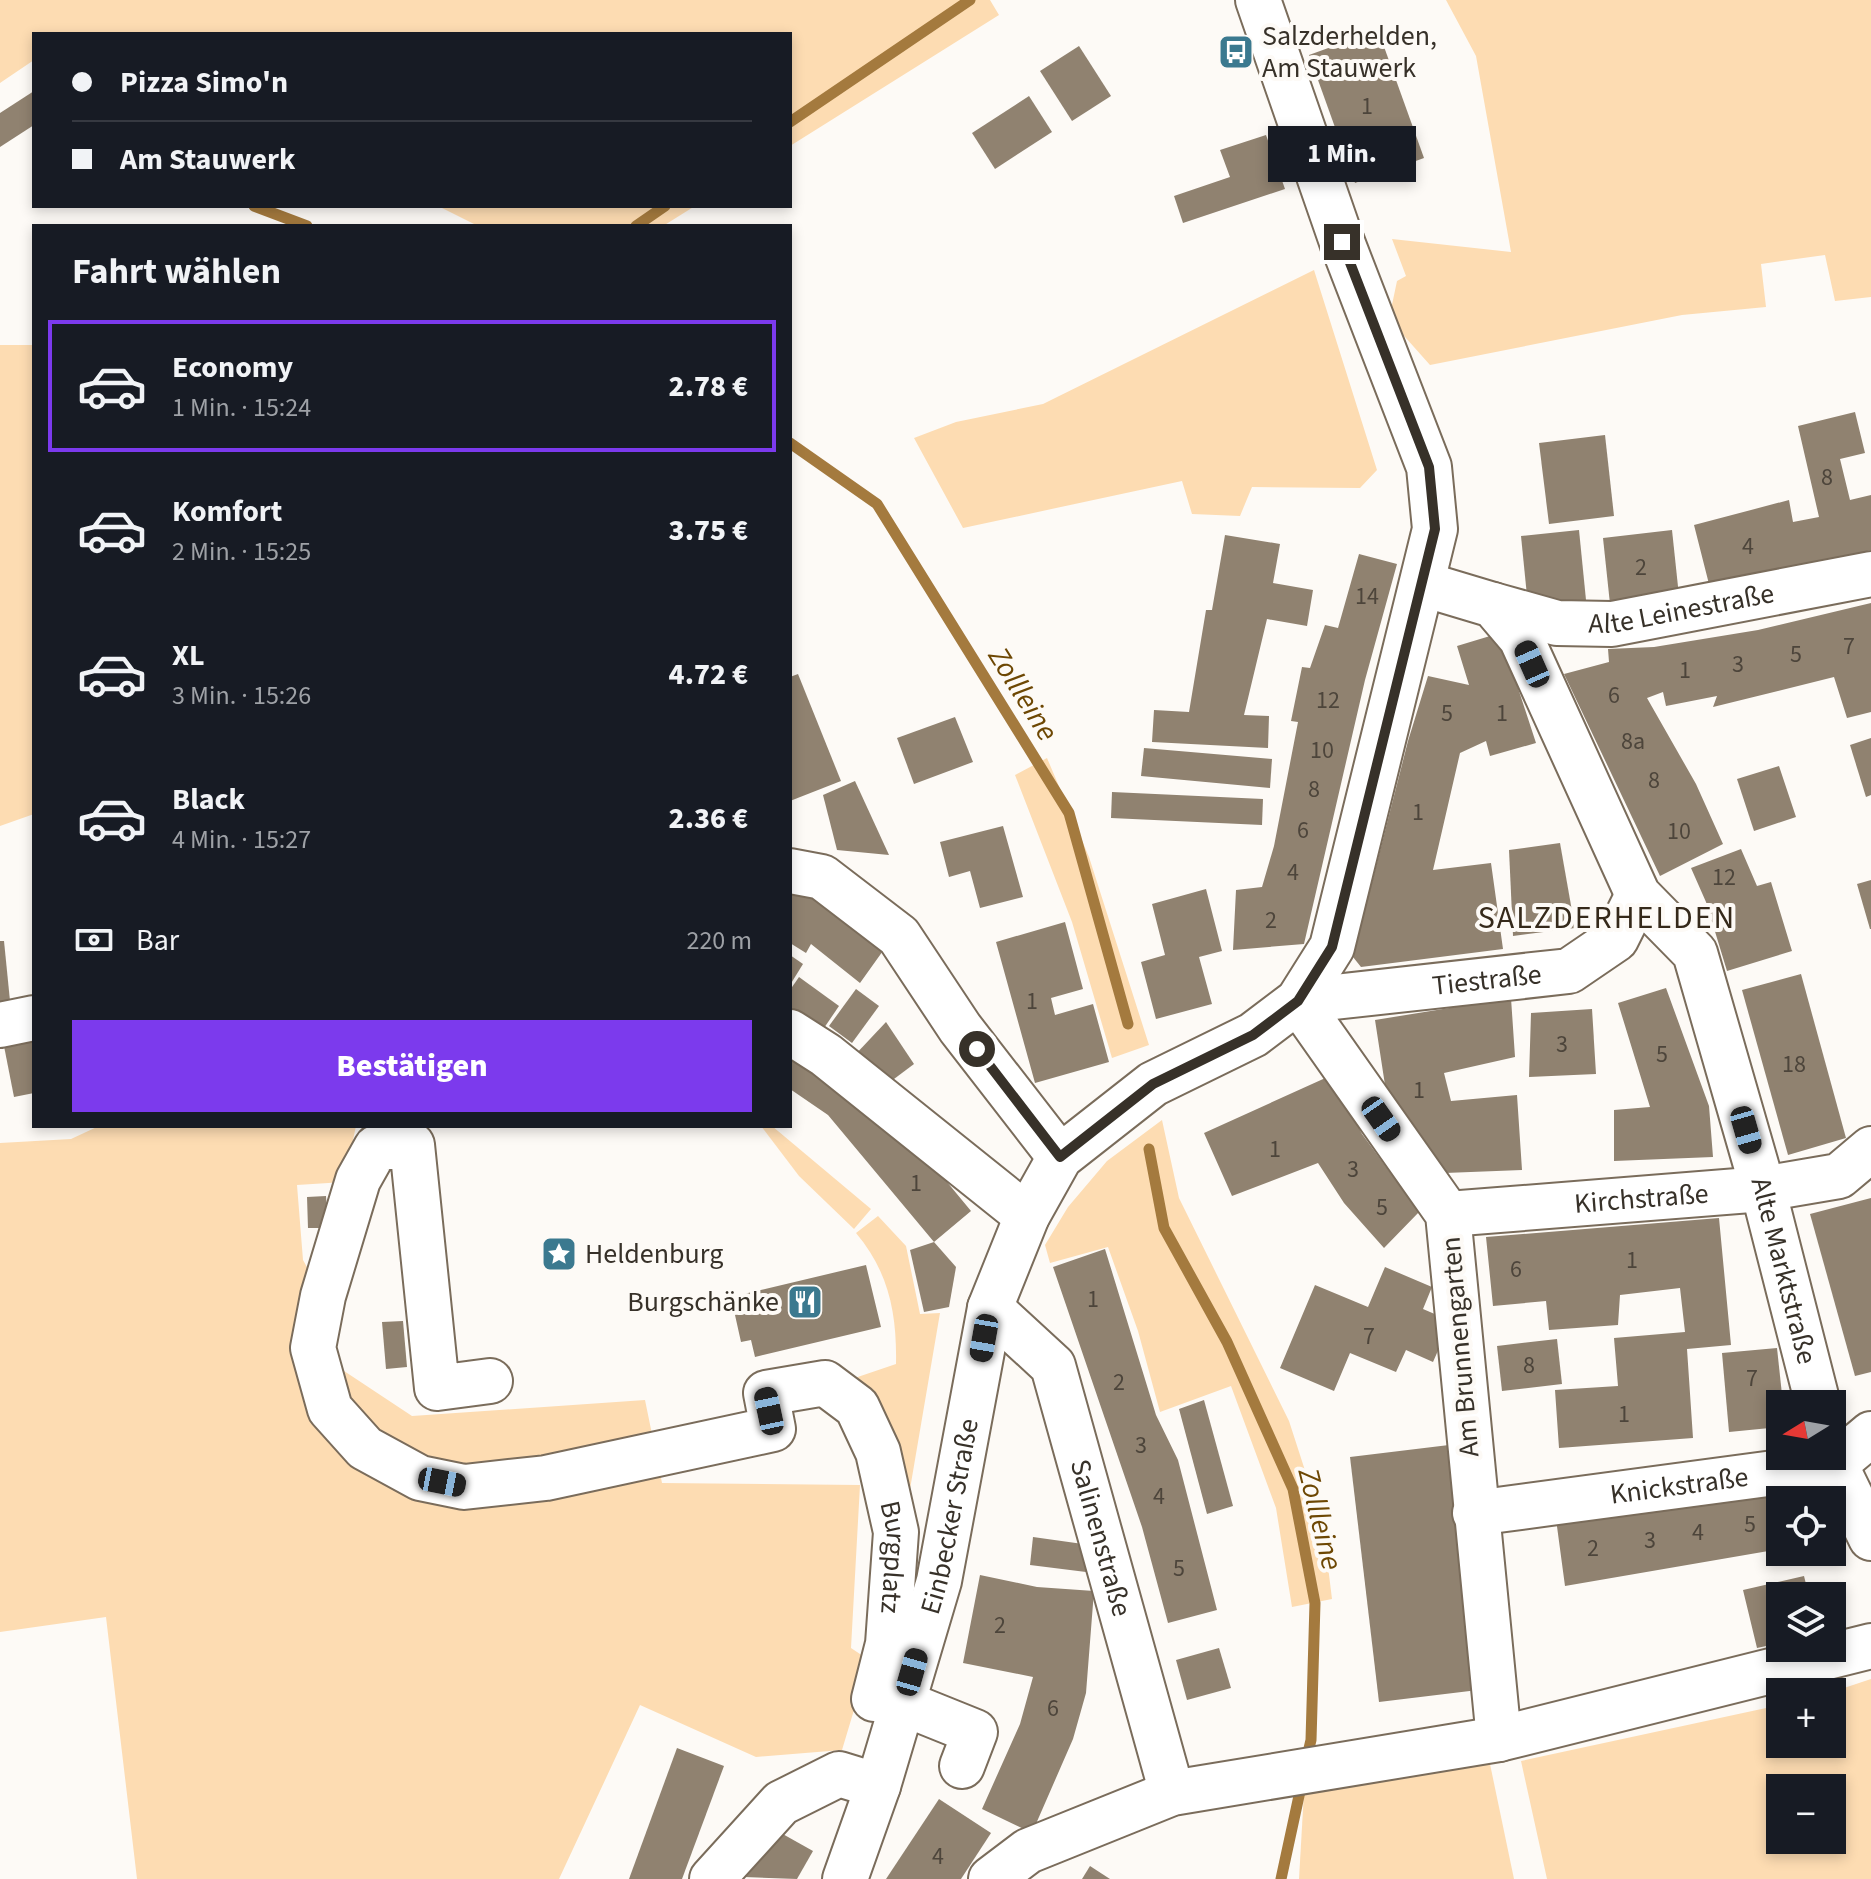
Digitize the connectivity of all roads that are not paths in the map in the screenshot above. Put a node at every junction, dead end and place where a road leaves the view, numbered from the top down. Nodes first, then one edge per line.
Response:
1 (1258, 0) edge
2 (1871, 574) edge
3 (1423, 584) junction
4 (1493, 605) junction
5 (792, 871) edge
6 (1638, 895) junction
7 (1298, 1001) junction
8 (32, 1018) edge
9 (0, 1025) edge
10 (792, 1033) edge
11 (1871, 1149) edge
12 (1060, 1157) junction
13 (1763, 1189) junction
14 (1448, 1214) junction
15 (1027, 1216) junction
16 (990, 1308) junction
17 (490, 1381) dead end
18 (1814, 1390) edge
19 (1871, 1434) edge
20 (1846, 1451) edge
21 (1766, 1470) edge
22 (1837, 1470) edge
23 (1475, 1513) junction
24 (1871, 1538) edge
25 (1871, 1646) edge
26 (903, 1703) junction
27 (1499, 1739) junction
28 (962, 1766) dead end
29 (878, 1786) junction
30 (1172, 1793) junction
31 (712, 1879) edge
32 (845, 1879) edge
33 (991, 1879) edge

1 - 3 street
2 - 4 street, Alte Leinestraße
3 - 4 street
3 - 7 street
4 - 6 street, Alte Marktstraße
5 - 12 street
6 - 7 street, Tiestraße
6 - 13 street, Alte Marktstraße
7 - 12 street
7 - 14 street, Am Brunnengarten
8 - 9 street
10 - 15 street
11 - 13 street, Kirchstraße
12 - 15 street, Einbecker Straße
13 - 14 street, Kirchstraße
13 - 18 street, Alte Marktstraße
14 - 23 street, Am Brunnengarten
15 - 16 street, Einbecker Straße
16 - 26 street, Einbecker Straße
16 - 30 street, Salinenstraße
17 - 29 street, Burgplatz
19 - 20 street
21 - 23 street, Knickstraße
22 - 24 street
23 - 27 street, Am Brunnengarten
25 - 27 street
26 - 28 street
26 - 29 street, Einbecker Straße
27 - 30 street
29 - 31 street
29 - 32 street, Einbecker Straße
30 - 33 street

